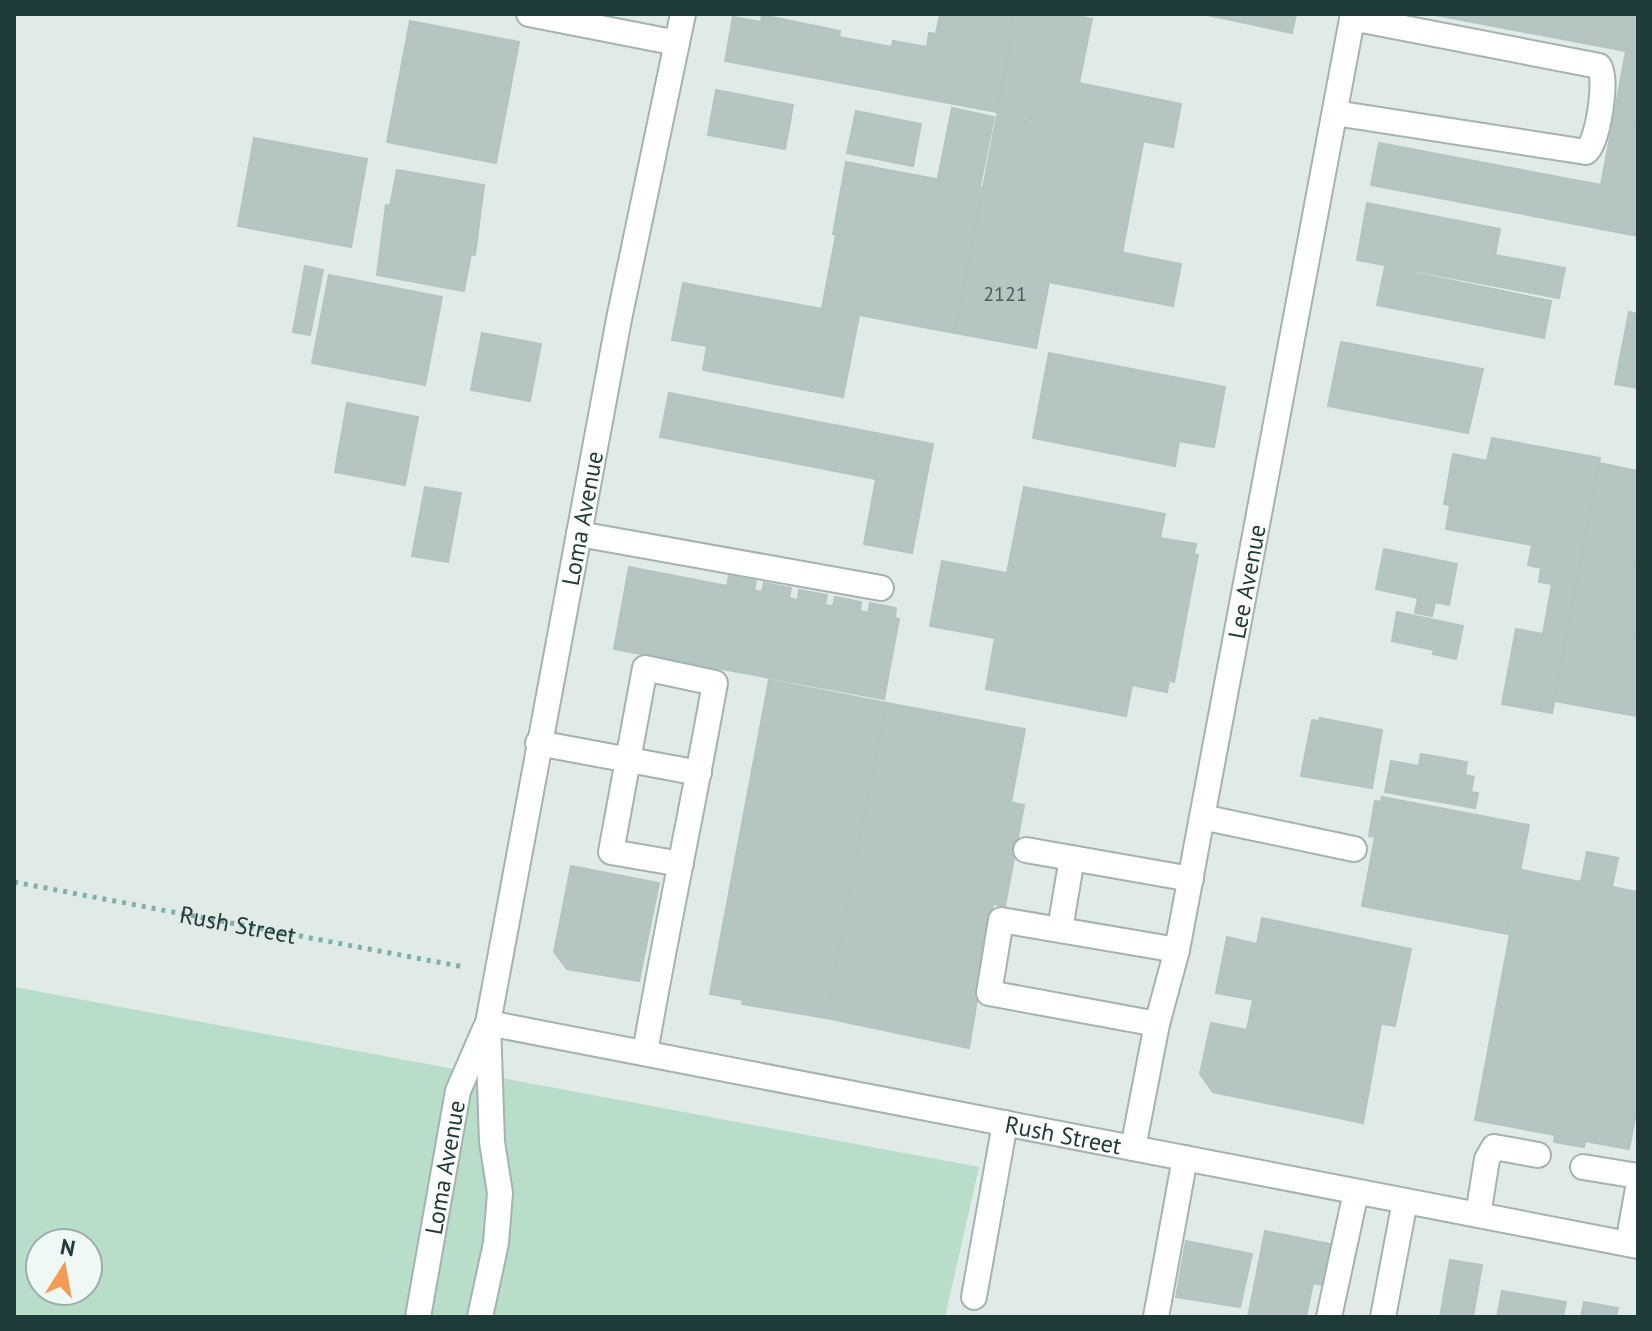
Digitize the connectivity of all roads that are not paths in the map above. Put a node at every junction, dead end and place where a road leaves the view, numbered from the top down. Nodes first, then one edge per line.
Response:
1 (529, 14) edge
2 (683, 14) edge
3 (1352, 16) edge
4 (677, 43) junction
5 (1335, 113) junction
6 (579, 534) junction
7 (881, 588) dead end
8 (538, 743) junction
9 (627, 759) junction
10 (699, 773) junction
11 (1202, 817) junction
12 (1354, 849) dead end
13 (1026, 850) dead end
14 (1072, 858) junction
15 (681, 864) junction
16 (1191, 879) junction
17 (1060, 929) junction
18 (1177, 950) junction
19 (488, 1023) junction
20 (1157, 1024) junction
21 (645, 1053) junction
22 (1005, 1123) junction
23 (1133, 1148) junction
24 (1538, 1155) dead end
25 (1185, 1158) junction
26 (1583, 1167) dead end
27 (1638, 1176) edge
28 (1638, 1188) edge
29 (1356, 1192) junction
30 (1405, 1201) junction
31 (1478, 1215) junction
32 (1633, 1245) edge
33 (974, 1297) dead end
34 (418, 1317) edge
35 (480, 1317) edge
36 (1156, 1317) edge
37 (1329, 1317) edge
38 (1383, 1317) edge

1 - 4 street
2 - 4 street, Loma Avenue
3 - 5 street, Lee Avenue
3 - 5 street
4 - 6 street, Loma Avenue
5 - 11 street, Lee Avenue
6 - 7 street
6 - 8 street, Loma Avenue
8 - 9 street
8 - 19 street, Loma Avenue
9 - 10 street
9 - 10 street
9 - 15 street
10 - 15 street
11 - 12 street
11 - 16 street, Lee Avenue
13 - 14 street
14 - 16 street
14 - 17 street
15 - 21 street
16 - 18 street, Lee Avenue
17 - 18 street
17 - 20 street
18 - 20 street, Lee Avenue
19 - 21 street, Rush Street
19 - 34 street, Loma Avenue
19 - 35 street, Loma Avenue
20 - 23 street, Lee Avenue
21 - 22 street, Rush Street
22 - 23 street, Rush Street
22 - 33 street
23 - 25 street, Rush Street
24 - 31 street
25 - 29 street, Rush Street
25 - 36 street
26 - 27 street
28 - 32 street
29 - 30 street, Rush Street
29 - 37 street
30 - 31 street, Rush Street
30 - 38 street
31 - 32 street, Rush Street

